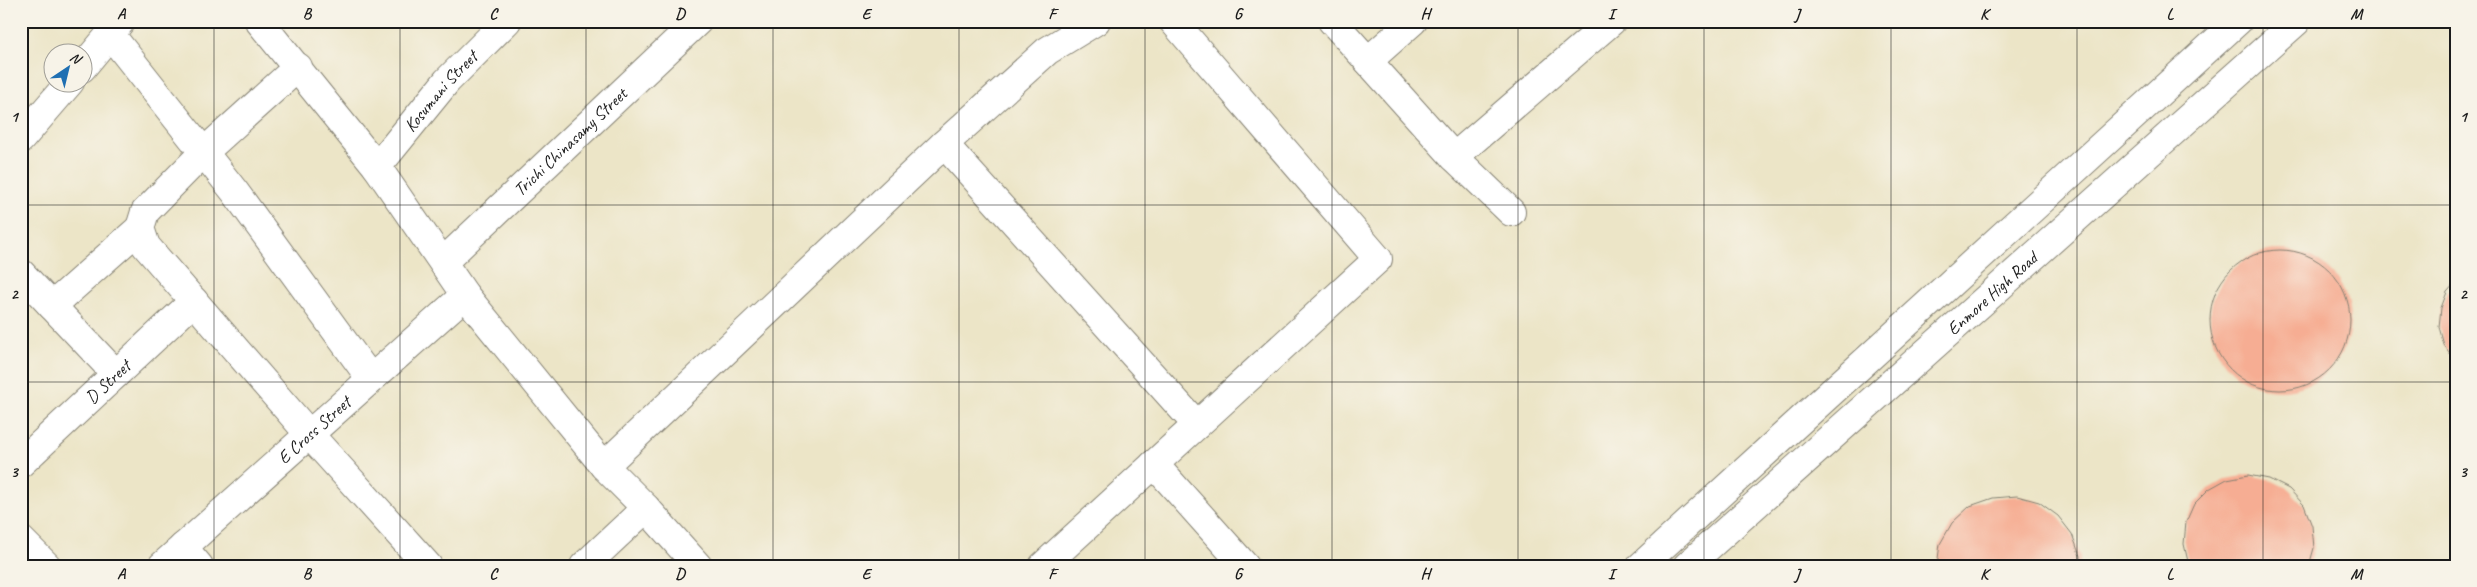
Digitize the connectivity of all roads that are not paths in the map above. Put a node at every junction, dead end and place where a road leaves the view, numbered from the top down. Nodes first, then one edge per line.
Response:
1 (507, 21) edge
2 (698, 21) edge
3 (1096, 21) edge
4 (1173, 21) edge
5 (1332, 21) edge
6 (1413, 21) edge
7 (1612, 21) edge
8 (2238, 21) edge
9 (2297, 21) edge
10 (275, 27) edge
11 (116, 28) edge
12 (92, 56) edge
13 (1368, 61) junction
14 (298, 67) junction
15 (60, 92) edge
16 (26, 124) edge
17 (944, 144) junction
18 (204, 152) junction
19 (1454, 157) junction
20 (378, 166) junction
21 (1511, 212) dead end
22 (140, 228) junction
23 (443, 262) junction
24 (21, 273) edge
25 (465, 295) junction
26 (194, 301) junction
27 (52, 306) junction
28 (116, 374) junction
29 (371, 379) junction
30 (1197, 424) junction
31 (309, 434) junction
32 (21, 464) edge
33 (1154, 464) junction
34 (604, 466) junction
35 (646, 508) junction
36 (21, 540) edge
37 (191, 556) edge
38 (46, 566) edge
39 (162, 566) edge
40 (428, 566) edge
41 (584, 566) edge
42 (698, 566) edge
43 (1043, 566) edge
44 (1246, 566) edge
45 (1641, 566) edge
46 (1687, 566) edge

1 - 20 street, Kosumani Street
2 - 23 street, Trichi Chinasamy Street
3 - 17 street
4 - 30 street
5 - 13 street
6 - 13 street
7 - 19 street
8 - 45 street, Enmore High Road
9 - 46 street, Enmore High Road
10 - 14 street
11 - 12 street
11 - 18 street
13 - 19 street
14 - 18 street
14 - 20 street
15 - 16 street
17 - 30 street
17 - 34 street
18 - 22 street
18 - 29 street
19 - 21 street
20 - 23 street
22 - 26 street
22 - 27 street
23 - 25 street
24 - 27 street
25 - 29 street, E Cross Street
25 - 34 street
26 - 28 street, D Street
26 - 31 street
27 - 28 street
28 - 32 street, D Street
29 - 31 street, E Cross Street
30 - 33 street
31 - 37 street, E Cross Street
31 - 40 street
33 - 43 street
33 - 44 street
34 - 35 street
35 - 41 street
35 - 42 street
36 - 38 street
37 - 39 street, E Cross Street

